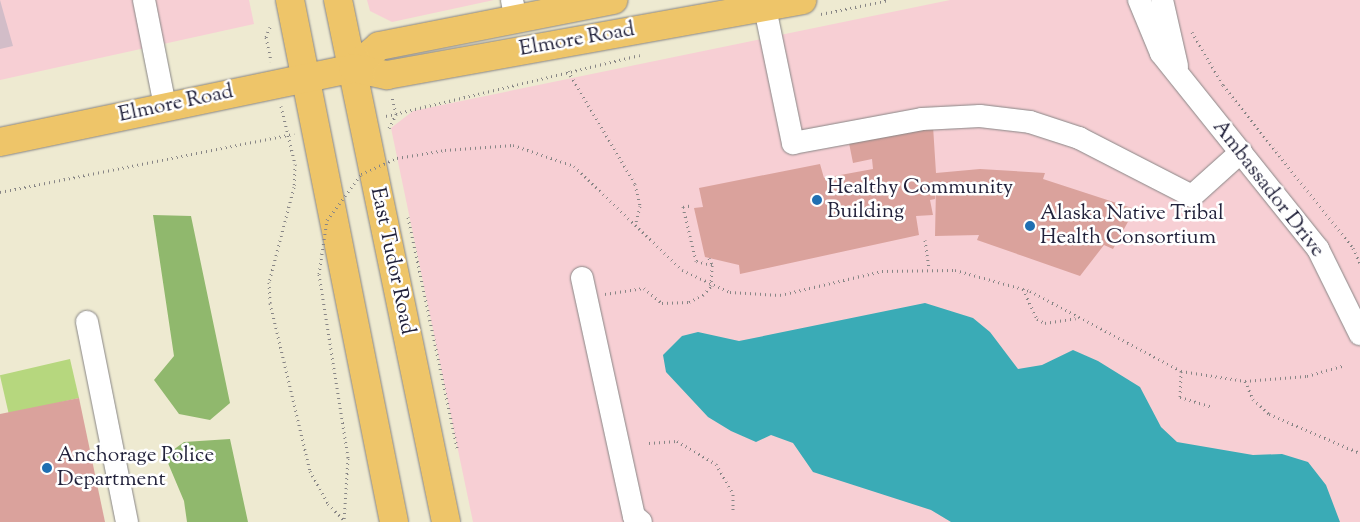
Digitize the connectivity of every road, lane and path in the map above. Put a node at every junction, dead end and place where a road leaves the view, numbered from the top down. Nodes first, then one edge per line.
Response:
1 (144, 0) edge
2 (290, 0) edge
3 (338, 0) edge
4 (614, 0) edge
5 (802, 0) edge
6 (1139, 0) edge
7 (1162, 0) edge
8 (765, 8) junction
9 (514, 10) edge
10 (1190, 27) dead end
11 (269, 31) dead end
12 (266, 37) dead end
13 (353, 68) junction
14 (568, 71) dead end
15 (306, 76) junction
16 (1180, 76) junction
17 (165, 106) junction
18 (0, 142) edge
19 (1241, 152) junction
20 (0, 192) edge
21 (693, 204) dead end
22 (407, 212) dead end
23 (636, 223) junction
24 (925, 240) dead end
25 (709, 258) dead end
26 (1360, 263) edge
27 (712, 265) junction
28 (929, 268) junction
29 (710, 286) junction
30 (584, 288) joint
31 (1023, 288) junction
32 (1077, 318) junction
33 (87, 322) dead end
34 (1360, 334) edge
35 (1343, 366) dead end
36 (1182, 371) junction
37 (1245, 381) junction
38 (1212, 407) dead end
39 (648, 443) dead end
40 (1360, 452) edge
41 (458, 455) dead end
42 (733, 512) dead end
43 (344, 521) edge
44 (127, 522) edge
45 (394, 522) edge
46 (446, 522) edge
47 (641, 522) edge

1 - 17 street
2 - 15 main road
3 - 13 main road, East Tudor Road
4 - 9 main road, Elmore Road
5 - 8 main road, Elmore Road
6 - 16 street, Ambassador Drive
7 - 16 street, Ambassador Drive
8 - 13 main road, Elmore Road
8 - 19 street
9 - 13 main road, Elmore Road
10 - 26 path
11 - 12 path
13 - 15 main road, Elmore Road
13 - 46 main road, East Tudor Road
14 - 23 path
15 - 17 main road, Elmore Road
15 - 45 main road
16 - 19 street, Ambassador Drive
17 - 18 main road, Elmore Road
19 - 34 street, Ambassador Drive
20 - 43 path
21 - 27 path
22 - 41 path
23 - 29 path
23 - 43 path, bridge
24 - 28 path
25 - 27 path
27 - 29 path
28 - 29 path
28 - 31 path
29 - 30 path
30 - 47 street
31 - 32 path
31 - 32 path
32 - 36 path
33 - 44 street
35 - 37 path
36 - 37 path
36 - 38 path
37 - 40 path
39 - 42 path

